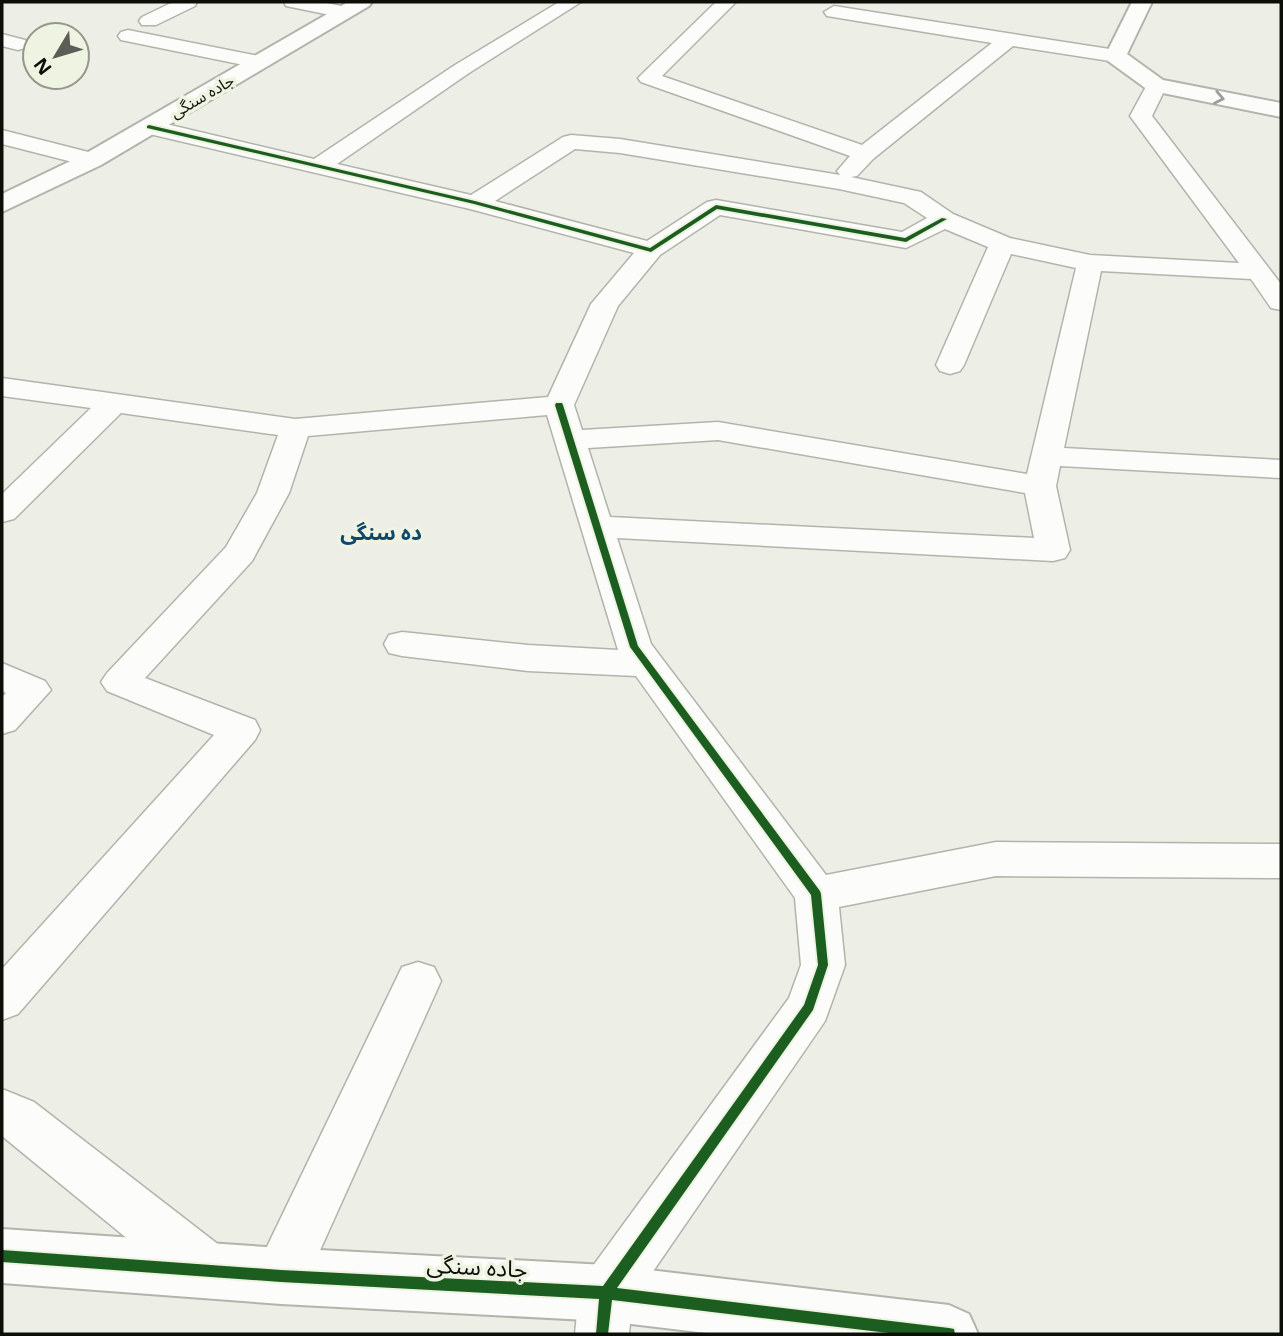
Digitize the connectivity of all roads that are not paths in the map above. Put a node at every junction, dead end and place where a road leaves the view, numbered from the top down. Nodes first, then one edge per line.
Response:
1 (188, 2) edge
2 (293, 2) edge
3 (572, 2) edge
4 (727, 2) edge
5 (845, 2) edge
6 (1142, 2) edge
7 (354, 7) edge
8 (149, 21) dead end
9 (128, 36) dead end
10 (1007, 40) junction
11 (1116, 56) junction
12 (259, 62) junction
13 (1156, 85) junction
14 (1281, 110) edge
15 (149, 127) junction
16 (2, 137) edge
17 (865, 154) junction
18 (92, 160) junction
19 (318, 166) junction
20 (839, 182) junction
21 (475, 203) junction
22 (2, 204) edge
23 (944, 219) junction
24 (1002, 244) junction
25 (651, 250) junction
26 (1090, 262) junction
27 (1257, 272) junction
28 (1281, 302) edge
29 (950, 365) dead end
30 (2, 387) edge
31 (114, 403) junction
32 (559, 405) junction
33 (295, 428) junction
34 (570, 440) junction
35 (1281, 469) edge
36 (1044, 471) junction
37 (2, 512) edge
38 (597, 527) junction
39 (402, 644) dead end
40 (646, 664) junction
41 (2, 676) edge
42 (2, 720) edge
43 (1281, 861) edge
44 (816, 894) junction
45 (418, 981) dead end
46 (2, 1000) edge
47 (2, 1111) edge
48 (2, 1256) edge
49 (209, 1271) junction
50 (281, 1276) junction
51 (604, 1314) edge
52 (950, 1334) edge

1 - 8 street
2 - 7 street
3 - 19 street
4 - 17 street
5 - 10 street
6 - 11 street
7 - 12 street, جاده سنگی
9 - 12 street
10 - 11 street
10 - 17 street
11 - 13 street
12 - 15 street, جاده سنگی
13 -> 14 street
13 - 27 street
15 - 18 street, جاده سنگی
15 - 19 street
16 - 18 street
17 - 20 street
18 - 22 street, جاده سنگی
19 - 21 street
20 - 21 street
20 - 23 street
21 - 25 street
23 - 24 street
23 - 25 street
24 - 26 street
24 - 29 street
25 - 32 street
26 - 27 street
26 - 36 street
27 - 28 street
30 - 31 street
31 - 33 street
31 - 37 street
32 - 33 street
32 - 34 street
33 - 46 street
34 - 36 street
34 - 38 street
35 - 36 street
36 - 38 street
38 - 40 street
39 - 40 street
40 - 44 street
41 - 42 street
43 - 44 street
44 - 51 street
45 - 50 street
47 - 49 street
48 - 49 street, جاده سنگی
49 - 50 street, جاده سنگی
50 - 51 street, جاده سنگی
51 - 52 street, جاده سنگی

